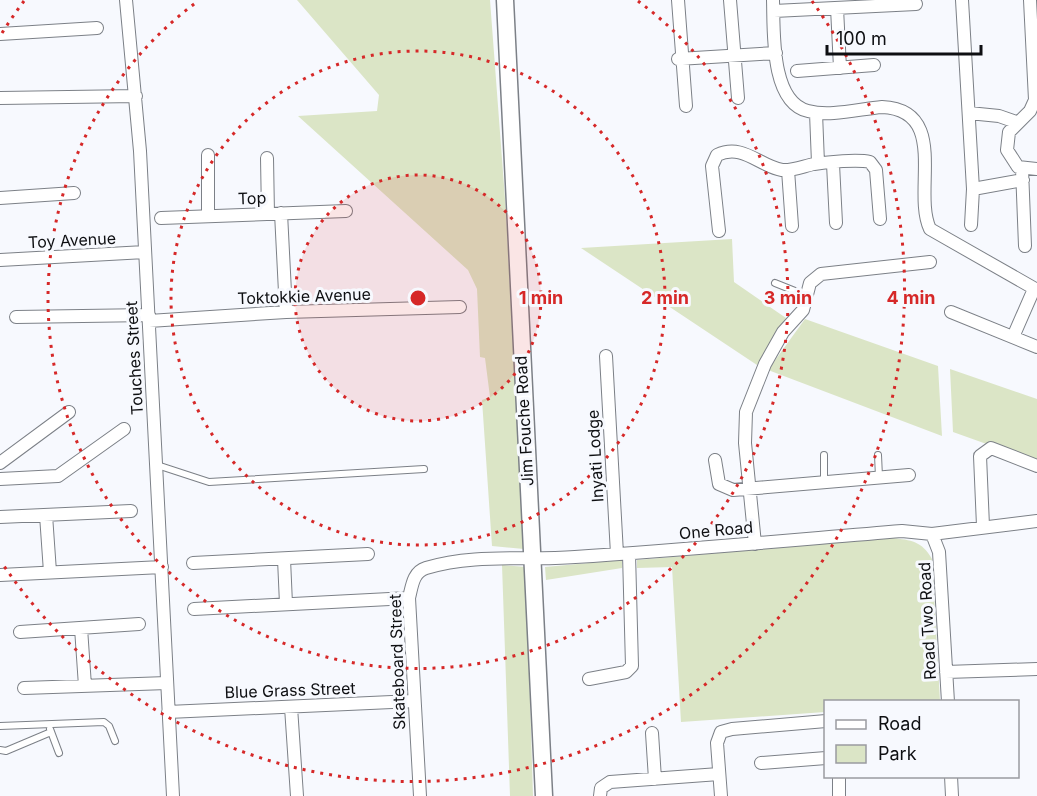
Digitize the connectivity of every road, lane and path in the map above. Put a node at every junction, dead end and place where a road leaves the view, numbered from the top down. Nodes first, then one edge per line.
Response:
1 (503, 0) edge
2 (678, 0) edge
3 (730, 0) edge
4 (962, 0) edge
5 (1030, 0) edge
6 (126, 2) edge
7 (916, 4) dead end
8 (773, 6) edge
9 (837, 8) junction
10 (97, 28) dead end
11 (0, 34) edge
12 (776, 53) junction
13 (735, 56) junction
14 (679, 59) junction
15 (874, 65) dead end
16 (840, 68) junction
17 (797, 71) dead end
18 (136, 96) junction
19 (0, 98) edge
20 (738, 98) dead end
21 (686, 106) dead end
22 (816, 113) junction
23 (969, 113) junction
24 (1016, 122) junction
25 (208, 155) dead end
26 (267, 158) dead end
27 (818, 163) junction
28 (833, 164) junction
29 (1037, 169) edge
30 (788, 170) junction
31 (1023, 174) junction
32 (973, 189) junction
33 (74, 193) dead end
34 (0, 198) edge
35 (346, 211) dead end
36 (281, 213) junction
37 (268, 214) junction
38 (208, 216) junction
39 (161, 218) dead end
40 (880, 219) dead end
41 (836, 223) dead end
42 (971, 225) dead end
43 (792, 226) dead end
44 (718, 231) dead end
45 (1025, 246) dead end
46 (145, 252) junction
47 (0, 260) edge
48 (930, 262) dead end
49 (775, 283) dead end
50 (1036, 289) edge
51 (805, 295) junction
52 (460, 307) dead end
53 (286, 312) junction
54 (951, 312) dead end
55 (16, 317) dead end
56 (149, 318) junction
57 (1013, 338) junction
58 (1037, 347) edge
59 (606, 356) dead end
60 (69, 412) dead end
61 (124, 429) dead end
62 (824, 454) dead end
63 (878, 455) dead end
64 (715, 460) dead end
65 (0, 463) edge
66 (156, 465) junction
67 (1037, 466) edge
68 (424, 469) dead end
69 (909, 475) dead end
70 (879, 478) junction
71 (0, 479) edge
72 (824, 482) junction
73 (749, 488) junction
74 (131, 511) dead end
75 (46, 515) junction
76 (0, 517) edge
77 (1037, 521) edge
78 (983, 526) junction
79 (932, 534) junction
80 (754, 544) junction
81 (368, 554) dead end
82 (623, 554) junction
83 (284, 559) junction
84 (532, 560) junction
85 (193, 563) dead end
86 (162, 567) junction
87 (50, 572) junction
88 (0, 575) edge
89 (409, 598) junction
90 (286, 604) junction
91 (194, 609) dead end
92 (139, 624) dead end
93 (81, 628) junction
94 (20, 632) dead end
95 (1037, 669) edge
96 (946, 672) junction
97 (589, 679) dead end
98 (167, 683) junction
99 (85, 686) junction
100 (24, 688) dead end
101 (948, 700) edge
102 (414, 701) junction
103 (291, 707) junction
104 (168, 712) junction
105 (824, 721) edge
106 (47, 723) junction
107 (0, 726) edge
108 (51, 732) junction
109 (652, 734) dead end
110 (115, 741) dead end
111 (0, 750) edge
112 (59, 753) dead end
113 (824, 758) edge
114 (761, 763) dead end
115 (719, 774) junction
116 (839, 778) edge
117 (951, 778) edge
118 (655, 779) junction
119 (173, 796) edge
120 (297, 796) edge
121 (420, 796) edge
122 (544, 796) edge
123 (600, 796) edge
124 (721, 796) edge
125 (840, 796) edge
126 (952, 796) edge

1 - 84 street, Jim Fouche Road
2 - 14 street
3 - 13 street
4 - 23 street
5 - 24 street
6 - 18 street, Touches Street
7 - 9 street
8 - 9 street
8 - 12 street
9 - 16 street
10 - 11 street
12 - 13 street
12 - 22 street
13 - 14 street
13 - 20 street
14 - 21 street
15 - 16 street
16 - 17 street
18 - 19 street
18 - 46 street, Touches Street
22 - 27 street
22 - 50 street
23 - 24 street
23 - 32 street
24 - 31 street
25 - 38 street
26 - 37 street
27 - 28 street
27 - 30 street
28 - 40 street
28 - 41 street
29 - 31 street
30 - 43 street
30 - 44 street
31 - 32 street
31 - 45 street
32 - 42 street
33 - 34 street
35 - 36 street, Top
36 - 37 street, Top
36 - 53 street
37 - 38 street, Top
38 - 39 street, Top
46 - 47 street, Toy Avenue
46 - 56 street, Touches Street
48 - 51 street
49 - 51 lane
50 - 57 street
51 - 73 street
52 - 53 street, Toktokkie Avenue
53 - 56 street, Toktokkie Avenue
54 - 57 street
55 - 56 street, Toktokkie Avenue
56 - 66 street, Touches Street
57 - 58 street
59 - 82 street, Inyati Lodge
60 - 65 street
61 - 71 street
62 - 72 lane
63 - 70 lane
64 - 73 street
66 - 68 lane
66 - 86 street, Touches Street
67 - 78 street
69 - 70 street
70 - 72 street
72 - 73 street
73 - 80 street
74 - 75 street
75 - 76 street
75 - 87 street
77 - 78 street
78 - 79 street
79 - 80 street, One Road
79 - 96 street, Road Two Road
80 - 82 street, One Road
81 - 83 street
82 - 84 street, One Road
82 - 97 street, Inyati Lodge
83 - 85 street
83 - 90 street
84 - 89 street, Skateboard Street
84 - 122 street, Jim Fouche Road
86 - 87 street
86 - 98 street, Touches Street
87 - 88 street
89 - 90 street
89 - 102 street, Skateboard Street
90 - 91 street
92 - 93 street
93 - 94 street
93 - 99 street
95 - 96 street
96 - 101 street, Road Two Road
98 - 99 street
98 - 104 street, Touches Street
99 - 100 street
102 - 103 street, Blue Grass Street
102 - 121 street, Skateboard Street
103 - 104 street, Blue Grass Street
103 - 120 street
104 - 119 street, Touches Street
105 - 115 street
106 - 107 lane
106 - 108 lane
106 - 110 lane
108 - 111 lane
108 - 112 lane
109 - 118 street
113 - 114 street
115 - 118 street
115 - 124 street
116 - 125 street
117 - 126 street
118 - 123 street

